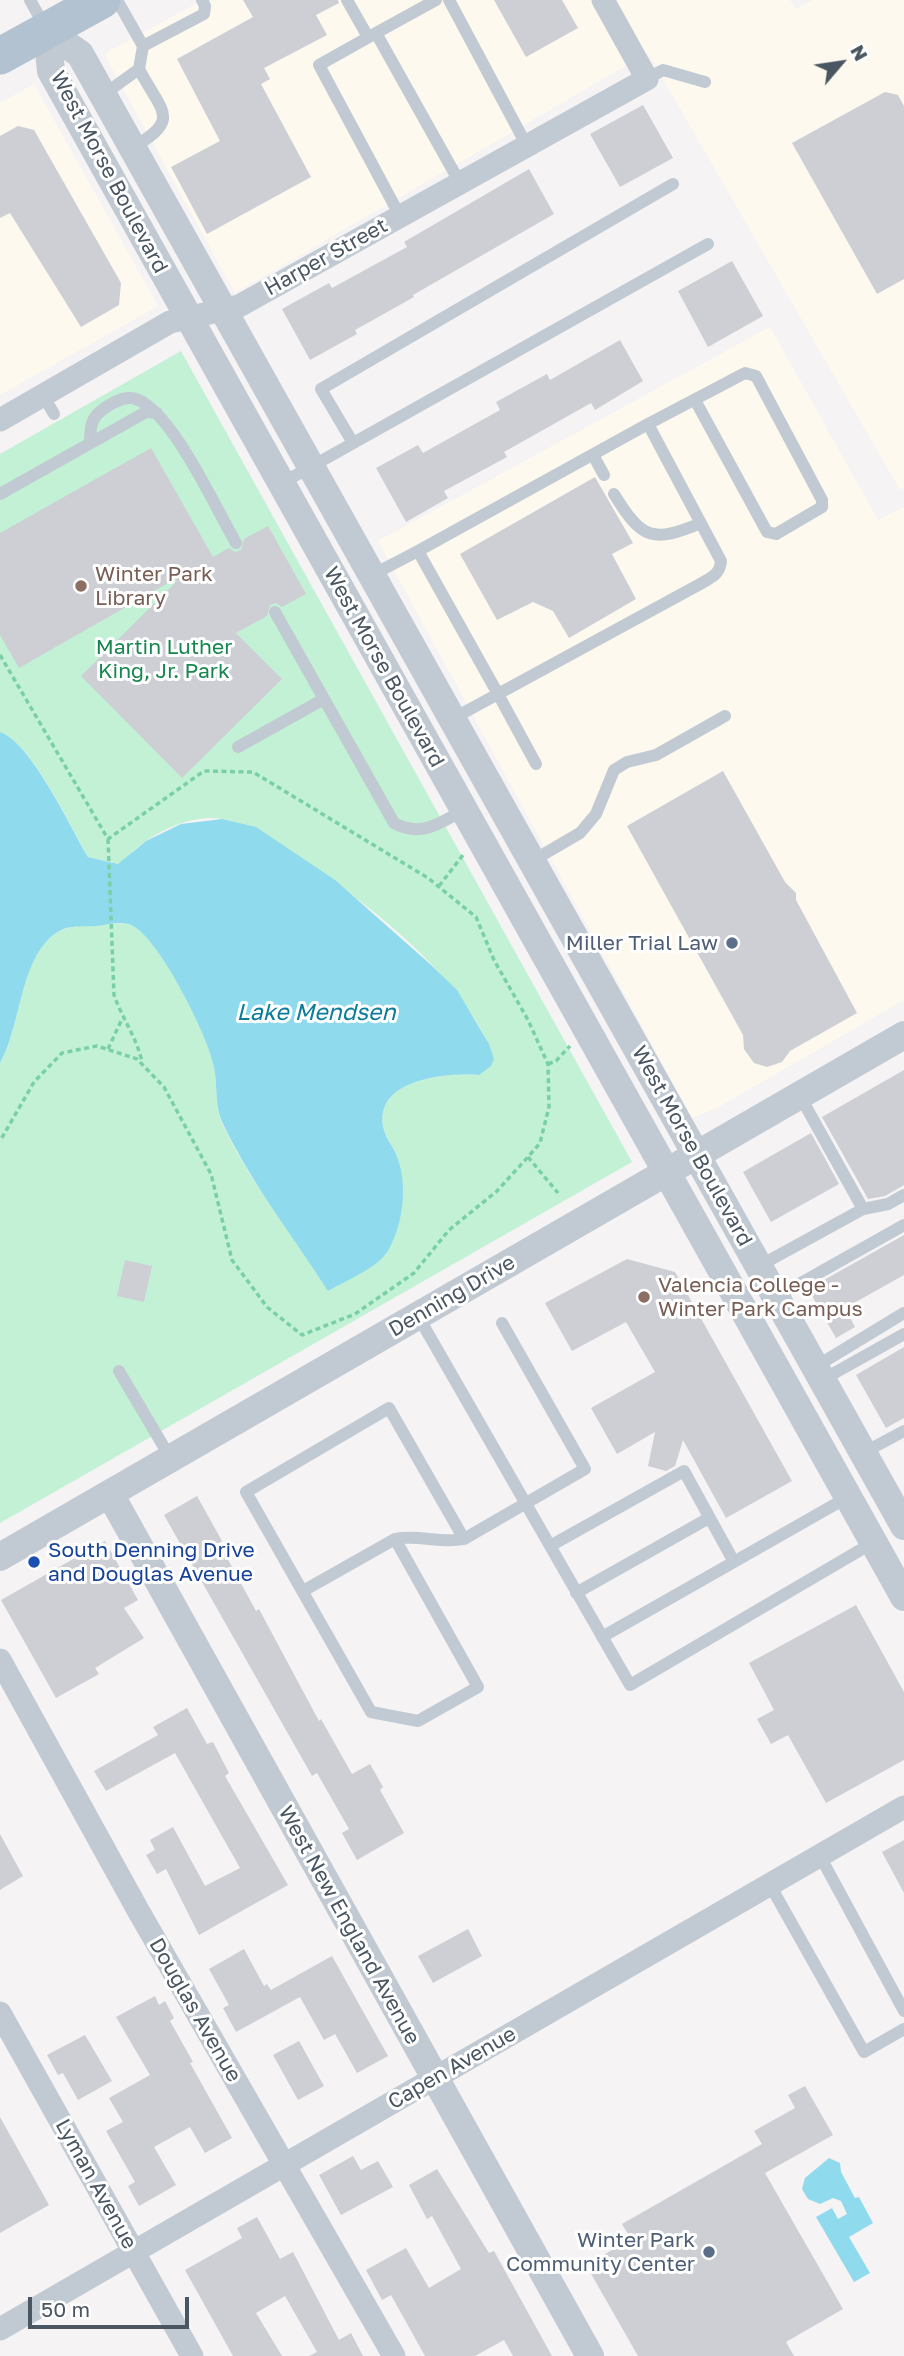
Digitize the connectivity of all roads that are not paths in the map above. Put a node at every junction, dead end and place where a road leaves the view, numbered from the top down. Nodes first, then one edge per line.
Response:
1 (102, 0) edge
2 (117, 0) edge
3 (202, 0) edge
4 (347, 0) edge
5 (436, 0) edge
6 (449, 0) edge
7 (603, 0) edge
8 (38, 15) edge
9 (372, 35) junction
10 (144, 46) junction
11 (0, 56) edge
12 (139, 69) junction
13 (647, 79) junction
14 (705, 82) dead end
15 (103, 95) junction
16 (527, 146) junction
17 (132, 148) junction
18 (460, 183) junction
19 (673, 184) dead end
20 (400, 216) junction
21 (708, 244) dead end
22 (223, 310) junction
23 (188, 318) junction
24 (695, 400) junction
25 (157, 413) junction
26 (0, 420) edge
27 (648, 424) junction
28 (90, 443) junction
29 (353, 443) junction
30 (593, 455) junction
31 (311, 467) junction
32 (604, 475) dead end
33 (281, 484) junction
34 (0, 494) edge
35 (614, 494) dead end
36 (701, 523) junction
37 (236, 543) dead end
38 (418, 551) junction
39 (372, 575) junction
40 (275, 612) dead end
41 (498, 694) junction
42 (324, 699) junction
43 (725, 716) dead end
44 (453, 719) junction
45 (238, 747) dead end
46 (536, 764) dead end
47 (494, 793) junction
48 (464, 809) junction
49 (532, 861) junction
50 (902, 1041) edge
51 (800, 1096) junction
52 (697, 1155) junction
53 (667, 1173) junction
54 (904, 1195) edge
55 (863, 1209) junction
56 (904, 1225) edge
57 (759, 1266) junction
58 (776, 1297) junction
59 (904, 1313) edge
60 (418, 1316) junction
61 (502, 1323) dead end
62 (904, 1334) edge
63 (119, 1371) dead end
64 (819, 1374) junction
65 (904, 1431) edge
66 (863, 1453) junction
67 (171, 1459) junction
68 (110, 1494) junction
69 (848, 1497) junction
70 (525, 1503) junction
71 (709, 1518) junction
72 (904, 1526) edge
73 (394, 1539) junction
74 (464, 1539) junction
75 (874, 1542) junction
76 (550, 1546) junction
77 (0, 1557) edge
78 (734, 1562) junction
79 (303, 1591) junction
80 (576, 1593) junction
81 (904, 1597) edge
82 (602, 1637) junction
83 (0, 1660) edge
84 (904, 1807) edge
85 (820, 1856) junction
86 (770, 1885) junction
87 (904, 2011) edge
88 (0, 2013) edge
89 (904, 2029) edge
90 (433, 2079) junction
91 (285, 2166) junction
92 (134, 2252) junction
93 (0, 2329) edge
94 (192, 2356) edge
95 (394, 2356) edge
96 (590, 2356) edge

1 - 8 main road
2 - 10 lane
3 - 10 lane
4 - 9 lane
5 - 9 lane
6 - 16 lane
7 - 13 street
8 - 11 main road
8 - 15 street, West Morse Boulevard
8 - 23 street, West Morse Boulevard
9 - 18 lane
9 - 20 lane
10 - 12 lane
12 - 15 lane
12 - 17 lane
13 - 14 lane
13 - 16 street, Harper Street
15 - 17 street, West Morse Boulevard
16 - 18 street, Harper Street
17 - 22 street, West Morse Boulevard
18 - 20 street, Harper Street
19 - 29 lane
20 - 22 street, Harper Street
21 - 29 lane
22 - 23 street, Harper Street
22 - 31 street, West Morse Boulevard
23 - 26 street, Harper Street
23 - 33 street, West Morse Boulevard
24 - 24 lane
24 - 27 lane
25 - 28 lane
25 - 28 lane
25 - 37 lane
27 - 30 lane
27 - 36 lane
28 - 34 lane
29 - 31 lane
30 - 32 lane
30 - 38 lane
31 - 33 lane
31 - 39 street, West Morse Boulevard
33 - 48 street, West Morse Boulevard
35 - 36 lane
36 - 41 lane
38 - 39 lane
38 - 41 lane
39 - 44 street, West Morse Boulevard
40 - 42 lane
41 - 44 lane
41 - 46 lane
42 - 45 lane
42 - 48 lane
43 - 49 lane
44 - 47 street, West Morse Boulevard
47 - 48 street
47 - 49 street, West Morse Boulevard
48 - 53 street, West Morse Boulevard
49 - 52 street, West Morse Boulevard
50 - 51 street, Denning Drive
51 - 52 street, Denning Drive
51 - 55 lane
52 - 53 street, Denning Drive
52 - 57 street, West Morse Boulevard
53 - 60 street, Denning Drive
53 - 69 street, West Morse Boulevard
54 - 55 lane
55 - 57 lane
56 - 58 lane
57 - 58 street, West Morse Boulevard
58 - 64 street, West Morse Boulevard
59 - 64 lane
60 - 67 street, Denning Drive
60 - 70 lane
61 - 70 lane
62 - 64 lane
63 - 67 lane
64 - 66 street, West Morse Boulevard
65 - 66 lane
66 - 72 street, West Morse Boulevard
67 - 68 street, Denning Drive
68 - 77 street, Denning Drive
68 - 90 street, West New England Avenue
69 - 75 street, West Morse Boulevard
69 - 78 lane
70 - 74 lane
70 - 76 lane
71 - 76 lane
71 - 78 lane
71 - 80 lane
73 - 74 lane
73 - 79 lane
73 - 79 lane
74 - 79 lane
75 - 81 street, West Morse Boulevard
75 - 82 lane
76 - 80 lane
78 - 82 lane
80 - 82 lane
83 - 91 street, Douglas Avenue
84 - 85 street, Capen Avenue
85 - 86 street, Capen Avenue
85 - 87 lane
86 - 89 lane
86 - 90 street, Capen Avenue
88 - 92 street, Lyman Avenue
90 - 91 street, Capen Avenue
90 - 96 street, West New England Avenue
91 - 92 street, Capen Avenue
91 - 95 street, Douglas Avenue
92 - 93 street, Capen Avenue
92 - 94 street, Lyman Avenue

